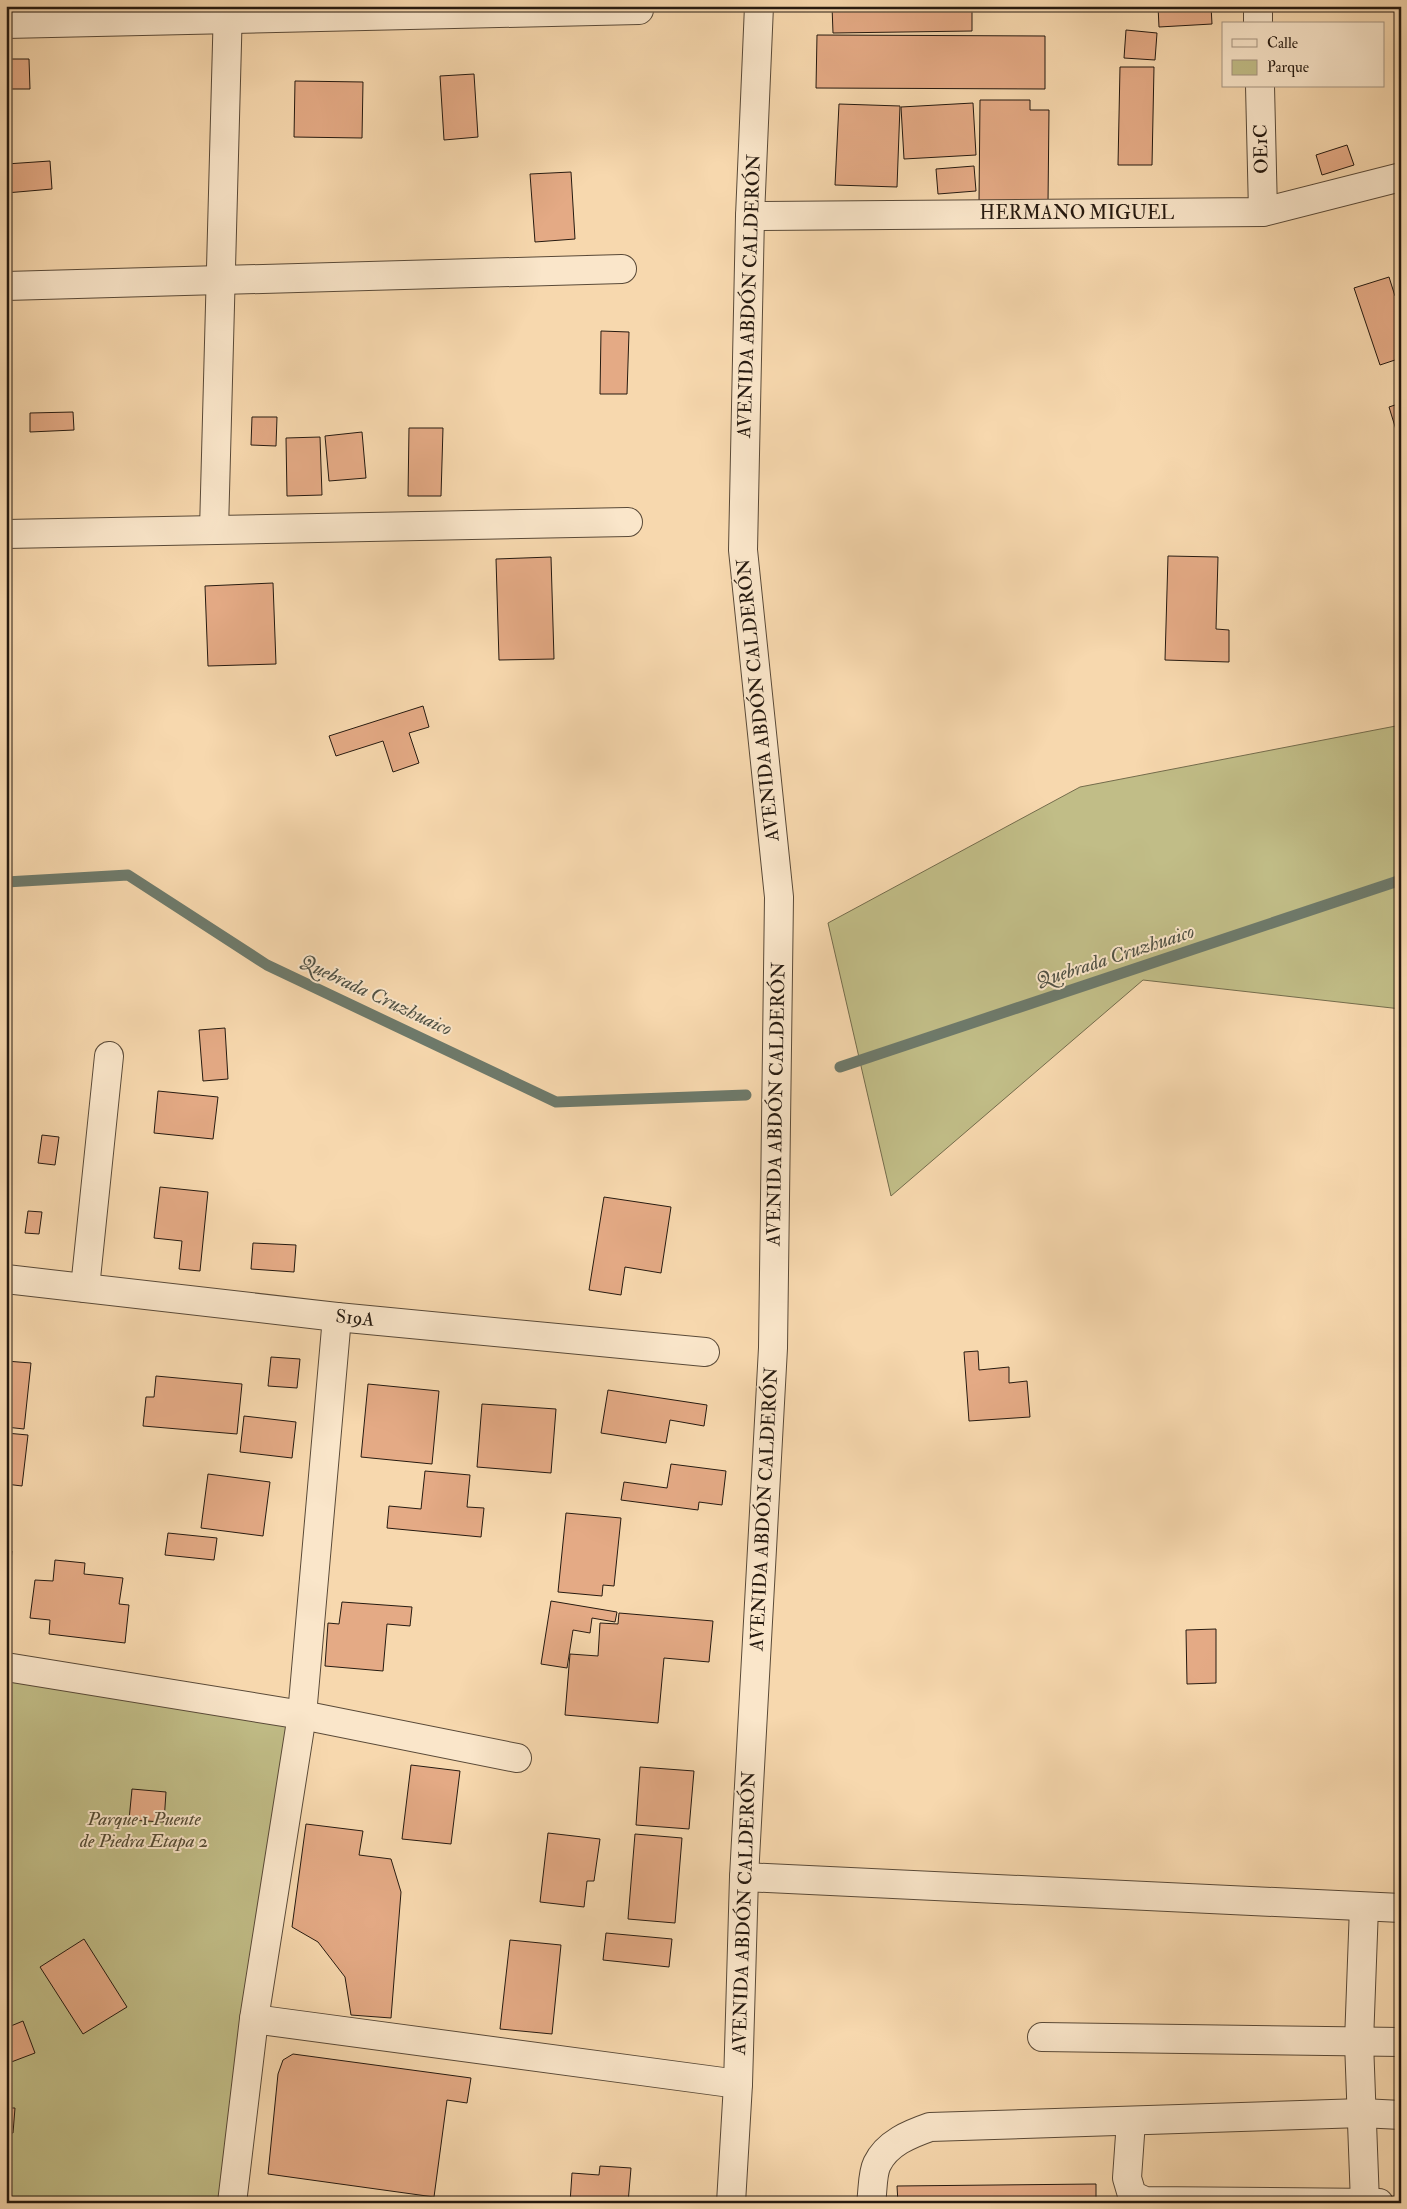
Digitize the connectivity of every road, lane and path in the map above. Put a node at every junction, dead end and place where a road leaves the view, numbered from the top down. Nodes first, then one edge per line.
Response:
1 (760, 6) edge
2 (1258, 6) edge
3 (640, 10) dead end
4 (227, 13) edge
5 (1258, 22) edge
6 (6, 24) edge
7 (1260, 88) edge
8 (1401, 177) edge
9 (1263, 212) junction
10 (750, 216) junction
11 (622, 269) dead end
12 (220, 280) junction
13 (6, 286) edge
14 (628, 522) dead end
15 (214, 530) junction
16 (6, 534) edge
17 (109, 1056) dead end
18 (6, 1279) edge
19 (85, 1288) junction
20 (337, 1317) junction
21 (705, 1352) dead end
22 (6, 1667) edge
23 (302, 1715) junction
24 (517, 1758) dead end
25 (744, 1876) junction
26 (1364, 1907) junction
27 (1401, 1908) edge
28 (254, 2019) junction
29 (1042, 2037) dead end
30 (1359, 2042) junction
31 (1401, 2042) edge
32 (738, 2084) junction
33 (1362, 2113) junction
34 (1401, 2115) edge
35 (1131, 2121) junction
36 (1369, 2202) edge
37 (232, 2203) edge
38 (731, 2203) edge
39 (871, 2203) edge

1 - 10 street, AVENIDA ABDÓN CALDERÓN
2 - 5 street
3 - 4 street
4 - 6 street
4 - 12 street
7 - 9 street, OE1C
8 - 9 street, HERMANO MIGUEL
9 - 10 street, HERMANO MIGUEL
10 - 25 street, AVENIDA ABDÓN CALDERÓN
11 - 12 street
12 - 13 street
12 - 15 street
14 - 15 street
15 - 16 street
17 - 19 street
18 - 19 street, S19A
19 - 20 street, S19A
20 - 21 street, S19A
20 - 23 street
22 - 23 street
23 - 24 street
23 - 28 street
25 - 26 street
25 - 32 street, AVENIDA ABDÓN CALDERÓN
26 - 27 street
26 - 30 street
28 - 32 street
28 - 37 street
29 - 30 street
30 - 31 street
30 - 33 street
32 - 38 street, AVENIDA ABDÓN CALDERÓN
33 - 34 street
33 - 35 street
33 - 36 street
35 - 36 street
35 - 39 street

